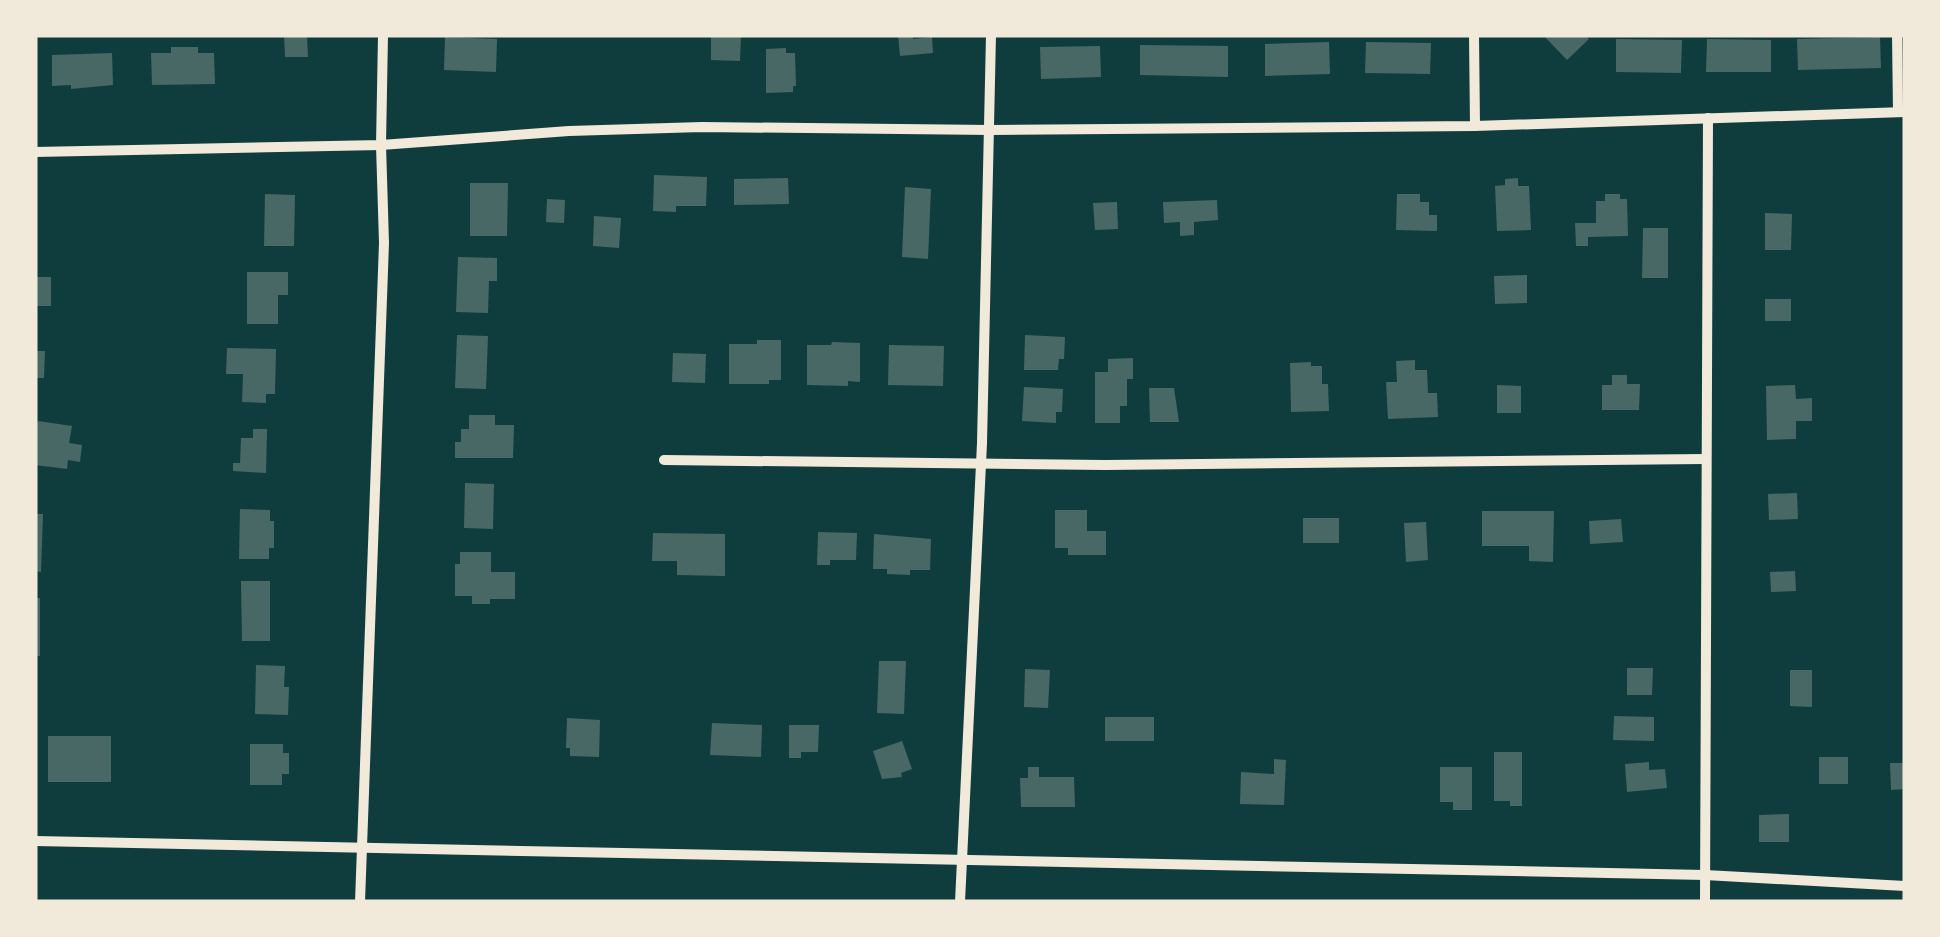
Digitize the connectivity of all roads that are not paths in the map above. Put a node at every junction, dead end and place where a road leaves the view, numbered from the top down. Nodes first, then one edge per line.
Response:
1 (384, 35) edge
2 (991, 35) edge
3 (1474, 35) edge
4 (1898, 35) edge
5 (1902, 112) edge
6 (1708, 118) junction
7 (1475, 126) junction
8 (991, 130) junction
9 (381, 144) junction
10 (35, 152) edge
11 (1706, 459) junction
12 (664, 460) dead end
13 (981, 462) junction
14 (35, 841) edge
15 (361, 848) junction
16 (961, 862) junction
17 (1706, 875) junction
18 (1905, 886) edge
19 (360, 902) edge
20 (960, 902) edge
21 (1705, 902) edge

1 - 9 street
2 - 8 street
3 - 7 street
4 - 5 street
5 - 6 street
6 - 7 street
6 - 11 street
7 - 8 street
8 - 9 street
8 - 13 street
9 - 10 street
9 - 15 street
11 - 13 street
11 - 17 street
12 - 13 street
13 - 16 street
14 - 15 street
15 - 16 street
15 - 19 street
16 - 17 street
16 - 20 street
17 - 18 street
17 - 21 street

